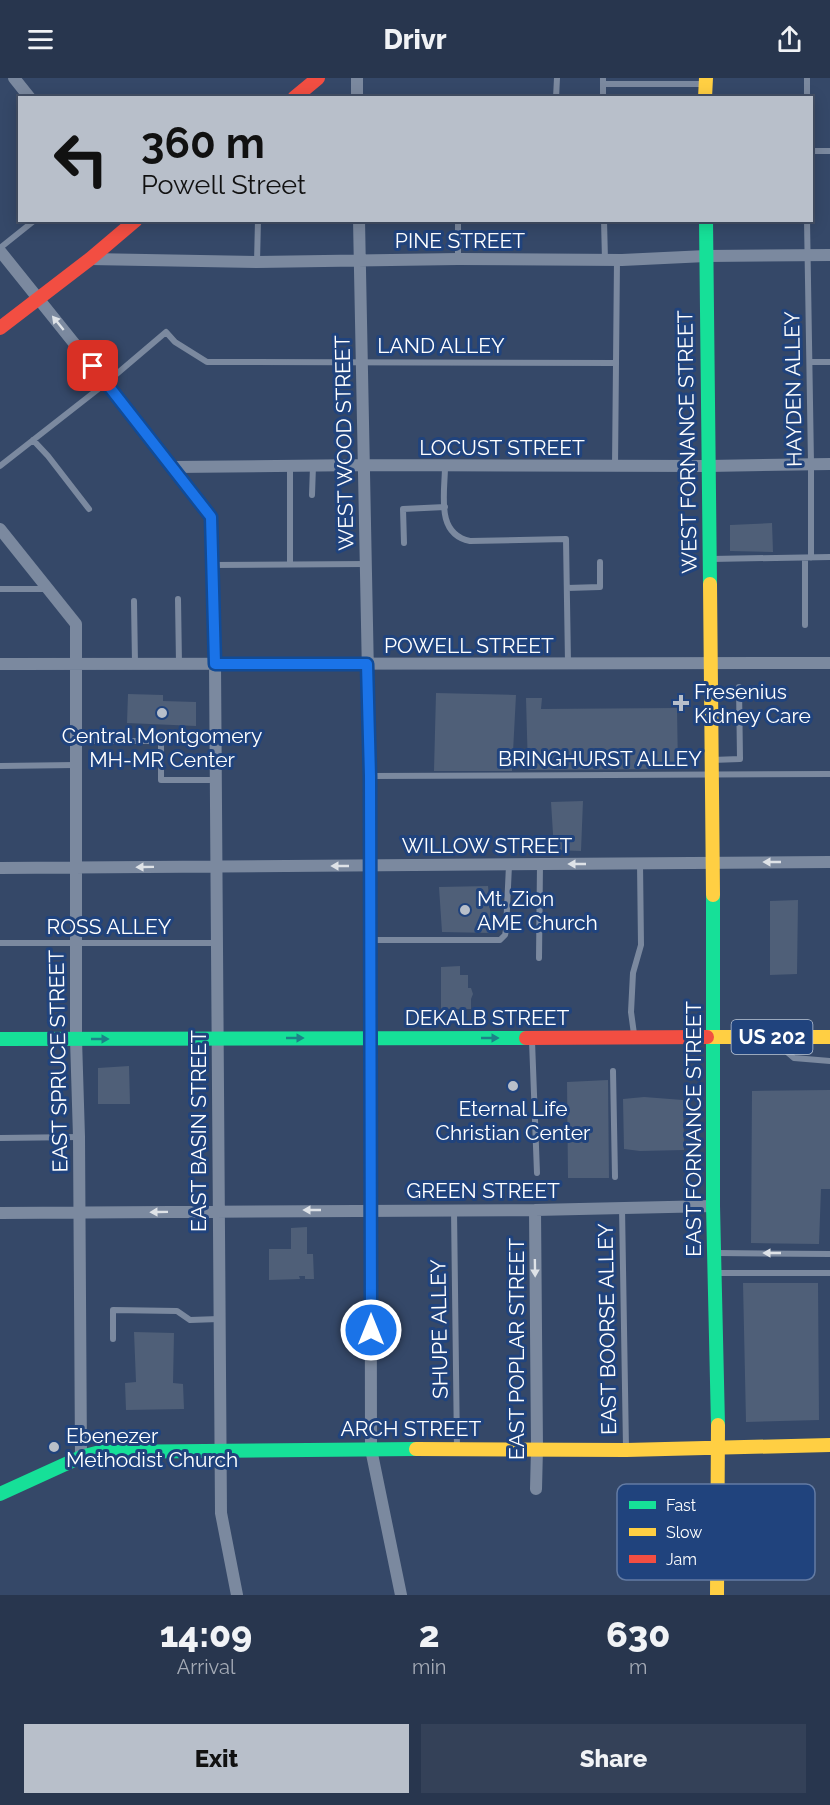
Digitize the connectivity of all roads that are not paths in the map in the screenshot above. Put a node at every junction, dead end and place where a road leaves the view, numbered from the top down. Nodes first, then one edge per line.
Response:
1 (14, 78) edge
2 (318, 78) edge
3 (357, 78) edge
4 (557, 78) edge
5 (807, 78) edge
6 (603, 81) edge
7 (705, 86) edge
8 (28, 96) edge
9 (296, 96) edge
10 (357, 96) edge
11 (556, 96) edge
12 (807, 96) edge
13 (813, 151) edge
14 (830, 152) edge
15 (33, 222) edge
16 (133, 222) edge
17 (258, 222) edge
18 (359, 222) edge
19 (458, 222) edge
20 (604, 222) edge
21 (706, 222) edge
22 (807, 222) edge
23 (0, 249) edge
24 (807, 255) junction
25 (830, 255) edge
26 (706, 256) junction
27 (90, 259) junction
28 (458, 259) junction
29 (360, 260) junction
30 (611, 260) junction
31 (257, 262) junction
32 (39, 298) junction
33 (0, 328) edge
34 (362, 362) junction
35 (810, 362) junction
36 (830, 362) edge
37 (616, 363) junction
38 (106, 383) junction
39 (33, 440) junction
40 (811, 464) junction
41 (830, 464) edge
42 (364, 465) junction
43 (0, 466) edge
44 (290, 466) junction
45 (313, 466) junction
46 (445, 466) junction
47 (615, 466) junction
48 (708, 466) junction
49 (173, 467) junction
50 (312, 495) dead end
51 (445, 507) junction
52 (88, 509) dead end
53 (0, 529) edge
54 (404, 543) dead end
55 (830, 557) edge
56 (808, 558) junction
57 (710, 559) junction
58 (600, 562) dead end
59 (290, 564) junction
60 (366, 564) junction
61 (213, 565) junction
62 (567, 588) junction
63 (0, 589) edge
64 (47, 589) junction
65 (178, 599) dead end
66 (134, 601) dead end
67 (806, 625) dead end
68 (830, 663) edge
69 (0, 664) edge
70 (135, 664) junction
71 (215, 664) junction
72 (367, 664) junction
73 (568, 664) junction
74 (710, 664) junction
75 (76, 665) junction
76 (179, 665) junction
77 (740, 687) dead end
78 (75, 741) junction
79 (712, 760) junction
80 (75, 765) junction
81 (0, 766) edge
82 (712, 774) junction
83 (830, 774) edge
84 (370, 776) junction
85 (216, 780) junction
86 (713, 862) junction
87 (830, 862) edge
88 (540, 864) junction
89 (640, 864) junction
90 (509, 865) junction
91 (216, 866) junction
92 (369, 866) junction
93 (0, 868) edge
94 (76, 868) junction
95 (369, 940) junction
96 (76, 942) junction
97 (217, 942) junction
98 (0, 943) edge
99 (539, 958) dead end
100 (785, 1037) junction
101 (830, 1037) edge
102 (370, 1038) junction
103 (532, 1038) junction
104 (634, 1038) junction
105 (714, 1038) junction
106 (0, 1039) edge
107 (76, 1039) junction
108 (218, 1039) junction
109 (830, 1061) edge
110 (613, 1071) dead end
111 (79, 1137) junction
112 (0, 1138) edge
113 (537, 1173) dead end
114 (615, 1176) dead end
115 (713, 1206) junction
116 (622, 1208) junction
117 (370, 1210) junction
118 (454, 1210) junction
119 (535, 1210) junction
120 (218, 1211) junction
121 (0, 1213) edge
122 (79, 1213) junction
123 (714, 1253) junction
124 (830, 1254) edge
125 (830, 1273) edge
126 (714, 1274) junction
127 (219, 1319) junction
128 (113, 1340) dead end
129 (830, 1445) edge
130 (718, 1447) junction
131 (537, 1448) junction
132 (371, 1449) junction
133 (457, 1449) junction
134 (626, 1450) junction
135 (220, 1451) junction
136 (81, 1457) junction
137 (718, 1484) edge
138 (536, 1489) dead end
139 (1, 1490) edge
140 (717, 1580) edge
141 (237, 1595) edge
142 (401, 1595) edge
143 (717, 1595) edge

1 - 8 street
2 - 9 main road
3 - 10 street
4 - 11 lane
5 - 12 lane
6 - 7 lane
13 - 14 lane
15 - 23 lane
16 - 27 main road
17 - 31 lane
18 - 29 street, WEST WOOD STREET
19 - 28 lane
20 - 30 lane
21 - 26 main road, WEST FORNANCE STREET
22 - 24 lane, HAYDEN ALLEY
23 - 32 street, EAST BASIN STREET
24 - 25 street, PINE STREET
24 - 26 street, PINE STREET
24 - 35 lane, HAYDEN ALLEY
26 - 30 street, PINE STREET
26 - 48 main road, WEST FORNANCE STREET
27 - 31 street, PINE STREET
27 - 32 main road
28 - 29 street, PINE STREET
28 - 30 street, PINE STREET
29 - 31 street, PINE STREET
29 - 34 street, WEST WOOD STREET
30 - 37 lane
32 - 33 main road
38 -> 32 street, EAST BASIN STREET
34 - 37 lane, LAND ALLEY
34 - 38 lane, LAND ALLEY
34 - 42 street, WEST WOOD STREET
35 - 36 lane
35 - 40 lane, HAYDEN ALLEY
37 - 47 lane
38 - 39 lane, LAND ALLEY
38 - 49 street, EAST BASIN STREET
39 - 43 lane, LAND ALLEY
39 - 52 lane
40 - 41 street, LOCUST STREET
40 - 48 street, LOCUST STREET
40 - 56 lane, HAYDEN ALLEY
42 - 45 street, LOCUST STREET
42 - 46 street, LOCUST STREET
42 - 60 street, WEST WOOD STREET
44 - 45 street, LOCUST STREET
44 - 49 street, LOCUST STREET
44 - 59 lane
45 - 50 lane
46 - 47 street, LOCUST STREET
46 - 51 lane
47 - 48 street, LOCUST STREET
48 - 57 main road, WEST FORNANCE STREET
49 - 61 street, EAST BASIN STREET
51 - 54 lane
51 - 62 lane
53 - 64 street, EAST SPRUCE STREET
55 - 56 lane
56 - 57 lane
56 - 67 lane, HAYDEN ALLEY
57 - 74 main road, WEST FORNANCE STREET
58 - 62 lane
59 - 60 lane
59 - 61 lane
60 - 72 street, WEST WOOD STREET
61 - 71 street, EAST BASIN STREET
62 - 73 lane
63 - 64 lane
64 - 75 street, EAST SPRUCE STREET
65 - 76 lane
66 - 70 lane
68 - 74 street, POWELL STREET
69 - 75 street, POWELL STREET
70 - 75 street, POWELL STREET
70 - 76 street, POWELL STREET
71 - 72 street, POWELL STREET
71 - 76 street, POWELL STREET
71 - 85 street, EAST BASIN STREET
72 - 73 street, POWELL STREET
72 - 84 street, WEST WOOD STREET
73 - 74 street, POWELL STREET
74 - 79 main road, EAST FORNANCE STREET
75 - 78 street, EAST SPRUCE STREET
77 - 79 lane
78 - 80 street, EAST SPRUCE STREET
78 - 85 lane
79 - 82 main road, EAST FORNANCE STREET
80 - 81 lane
80 - 94 street, EAST SPRUCE STREET
82 - 83 lane, BRINGHURST ALLEY
82 - 84 lane, BRINGHURST ALLEY
82 - 86 main road, EAST FORNANCE STREET
84 - 92 street, WEST WOOD STREET
85 - 91 street, EAST BASIN STREET
87 -> 86 street, WILLOW STREET
86 - 89 street, WILLOW STREET
86 - 105 main road, EAST FORNANCE STREET
89 -> 88 street, WILLOW STREET
88 - 90 street, WILLOW STREET
88 - 99 lane
89 - 104 lane
90 - 92 street, WILLOW STREET
90 - 95 lane
92 -> 91 street, WILLOW STREET
91 -> 94 street, WILLOW STREET
91 - 97 street, EAST BASIN STREET
92 - 95 street, WEST WOOD STREET
93 - 94 street, WILLOW STREET
94 - 96 street, EAST SPRUCE STREET
95 - 102 street, WEST WOOD STREET
96 - 97 lane, ROSS ALLEY
96 - 98 lane, ROSS ALLEY
96 - 107 street, EAST SPRUCE STREET
97 - 108 street, EAST BASIN STREET
100 - 101 main road, DEKALB STREET / US 202
100 - 105 main road, DEKALB STREET / US 202
100 - 109 lane
102 -> 103 main road, DEKALB STREET / US 202
108 -> 102 main road, DEKALB STREET / US 202
102 - 117 street, WEST WOOD STREET
103 - 104 main road, DEKALB STREET / US 202
103 - 113 lane
104 - 105 main road, DEKALB STREET / US 202
105 - 115 main road, EAST FORNANCE STREET
106 - 107 main road, DEKALB STREET / US 202
107 -> 108 main road, DEKALB STREET / US 202
107 - 111 street, EAST SPRUCE STREET
108 - 120 street, EAST BASIN STREET
110 - 114 lane
111 - 112 lane
111 - 122 street, EAST SPRUCE STREET
115 - 116 street, GREEN STREET
115 - 123 main road, EAST FORNANCE STREET
116 - 119 street, GREEN STREET
116 - 134 lane, EAST BOORSE ALLEY
117 - 118 street, GREEN STREET
117 -> 120 street, GREEN STREET
117 - 132 street, WEST WOOD STREET
118 - 119 street, GREEN STREET
118 - 133 lane, SHUPE ALLEY
119 -> 131 street, EAST POPLAR STREET
120 -> 122 street, GREEN STREET
120 - 127 street, EAST BASIN STREET
121 - 122 street, GREEN STREET
122 - 136 street, EAST SPRUCE STREET
124 -> 123 lane
123 - 126 main road, EAST FORNANCE STREET
125 - 126 lane
126 - 130 main road, EAST FORNANCE STREET
127 - 128 lane
127 - 135 street, EAST BASIN STREET
129 - 130 main road, ARCH STREET
130 - 134 main road, ARCH STREET
130 - 137 main road, EAST FORNANCE STREET
131 - 133 main road, ARCH STREET
131 - 134 main road, ARCH STREET
131 - 138 street, EAST POPLAR STREET
132 - 133 main road, ARCH STREET
132 - 135 main road, ARCH STREET
132 - 142 street, WEST WOOD STREET
135 - 136 main road, ARCH STREET
135 - 141 street, EAST BASIN STREET
136 - 139 main road, ARCH STREET
140 - 143 main road, EAST FORNANCE STREET

